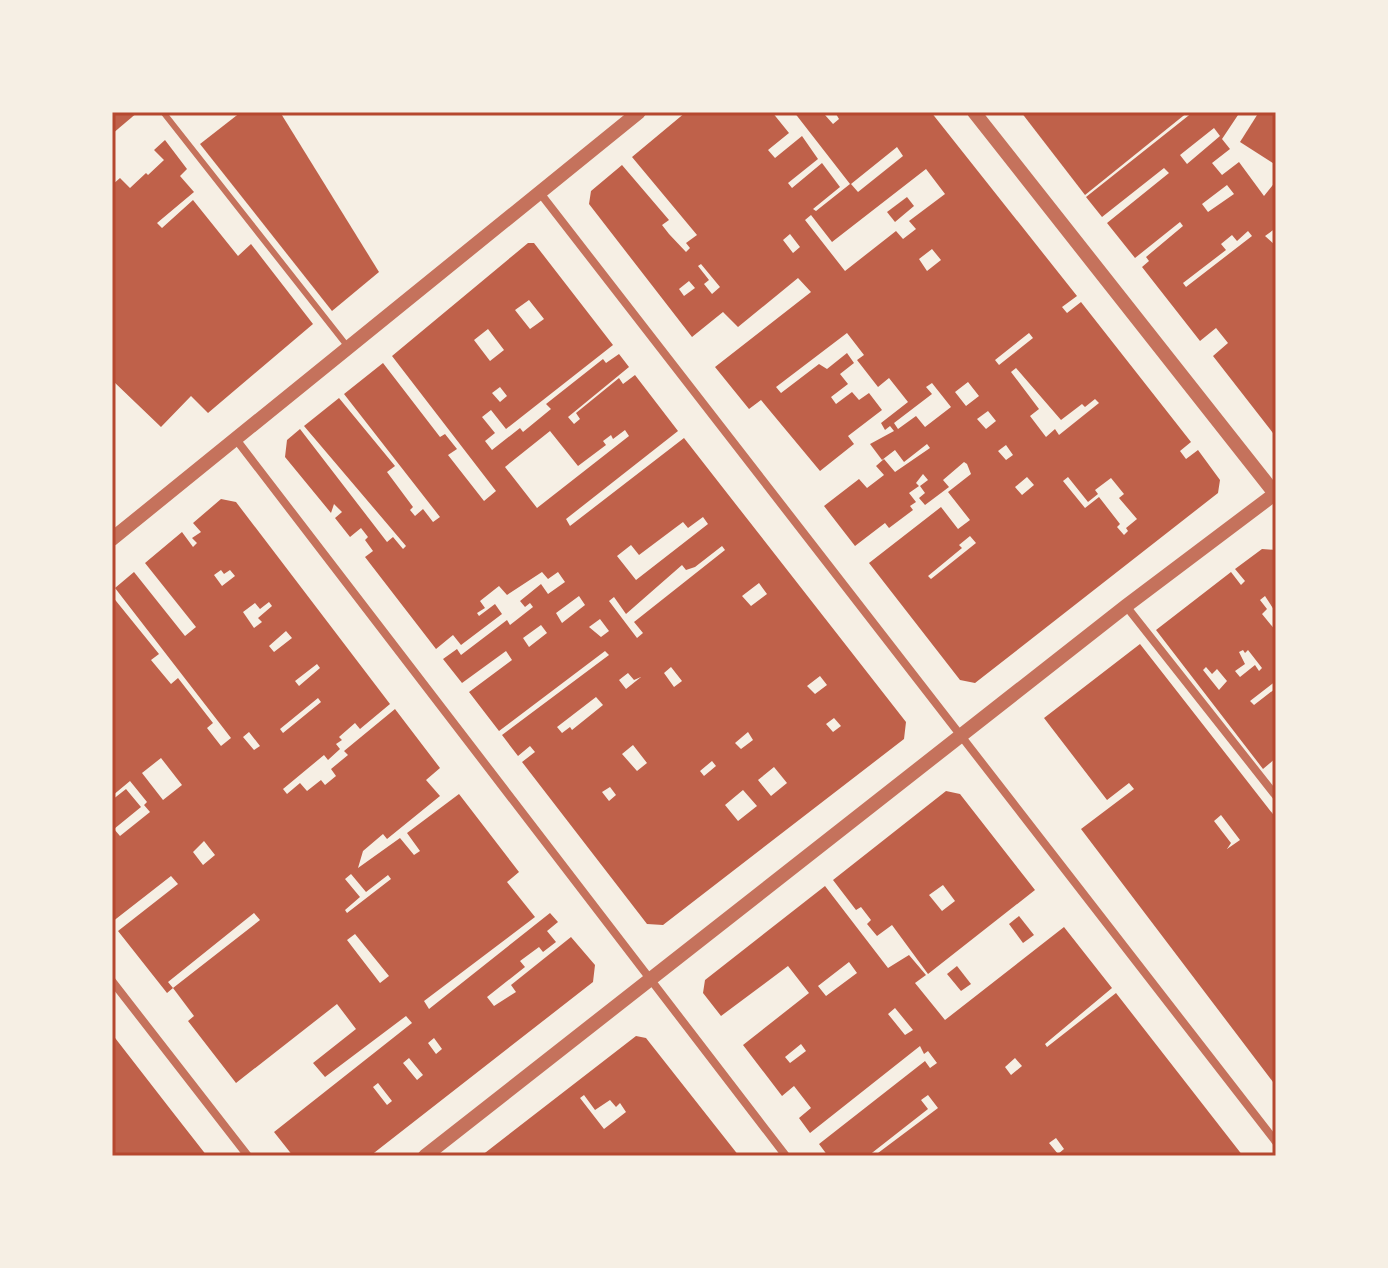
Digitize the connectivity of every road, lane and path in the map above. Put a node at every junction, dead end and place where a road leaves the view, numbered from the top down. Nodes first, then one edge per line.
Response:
1 (163, 112) edge
2 (639, 112) edge
3 (974, 112) edge
4 (540, 193) junction
5 (348, 347) junction
6 (235, 438) junction
7 (1276, 494) edge
8 (112, 539) edge
9 (1126, 606) junction
10 (962, 738) junction
11 (1276, 796) edge
12 (650, 980) junction
13 (112, 981) edge
14 (1276, 1142) edge
15 (248, 1156) edge
16 (425, 1156) edge
17 (786, 1156) edge

1 - 5 lane
2 - 4 street
3 - 7 street
4 - 5 street
4 - 10 street
5 - 6 street
6 - 8 street
6 - 12 street
7 - 9 street
9 - 10 street
9 - 11 street
10 - 12 street
10 - 14 street
12 - 16 street
12 - 17 street
13 - 15 street

